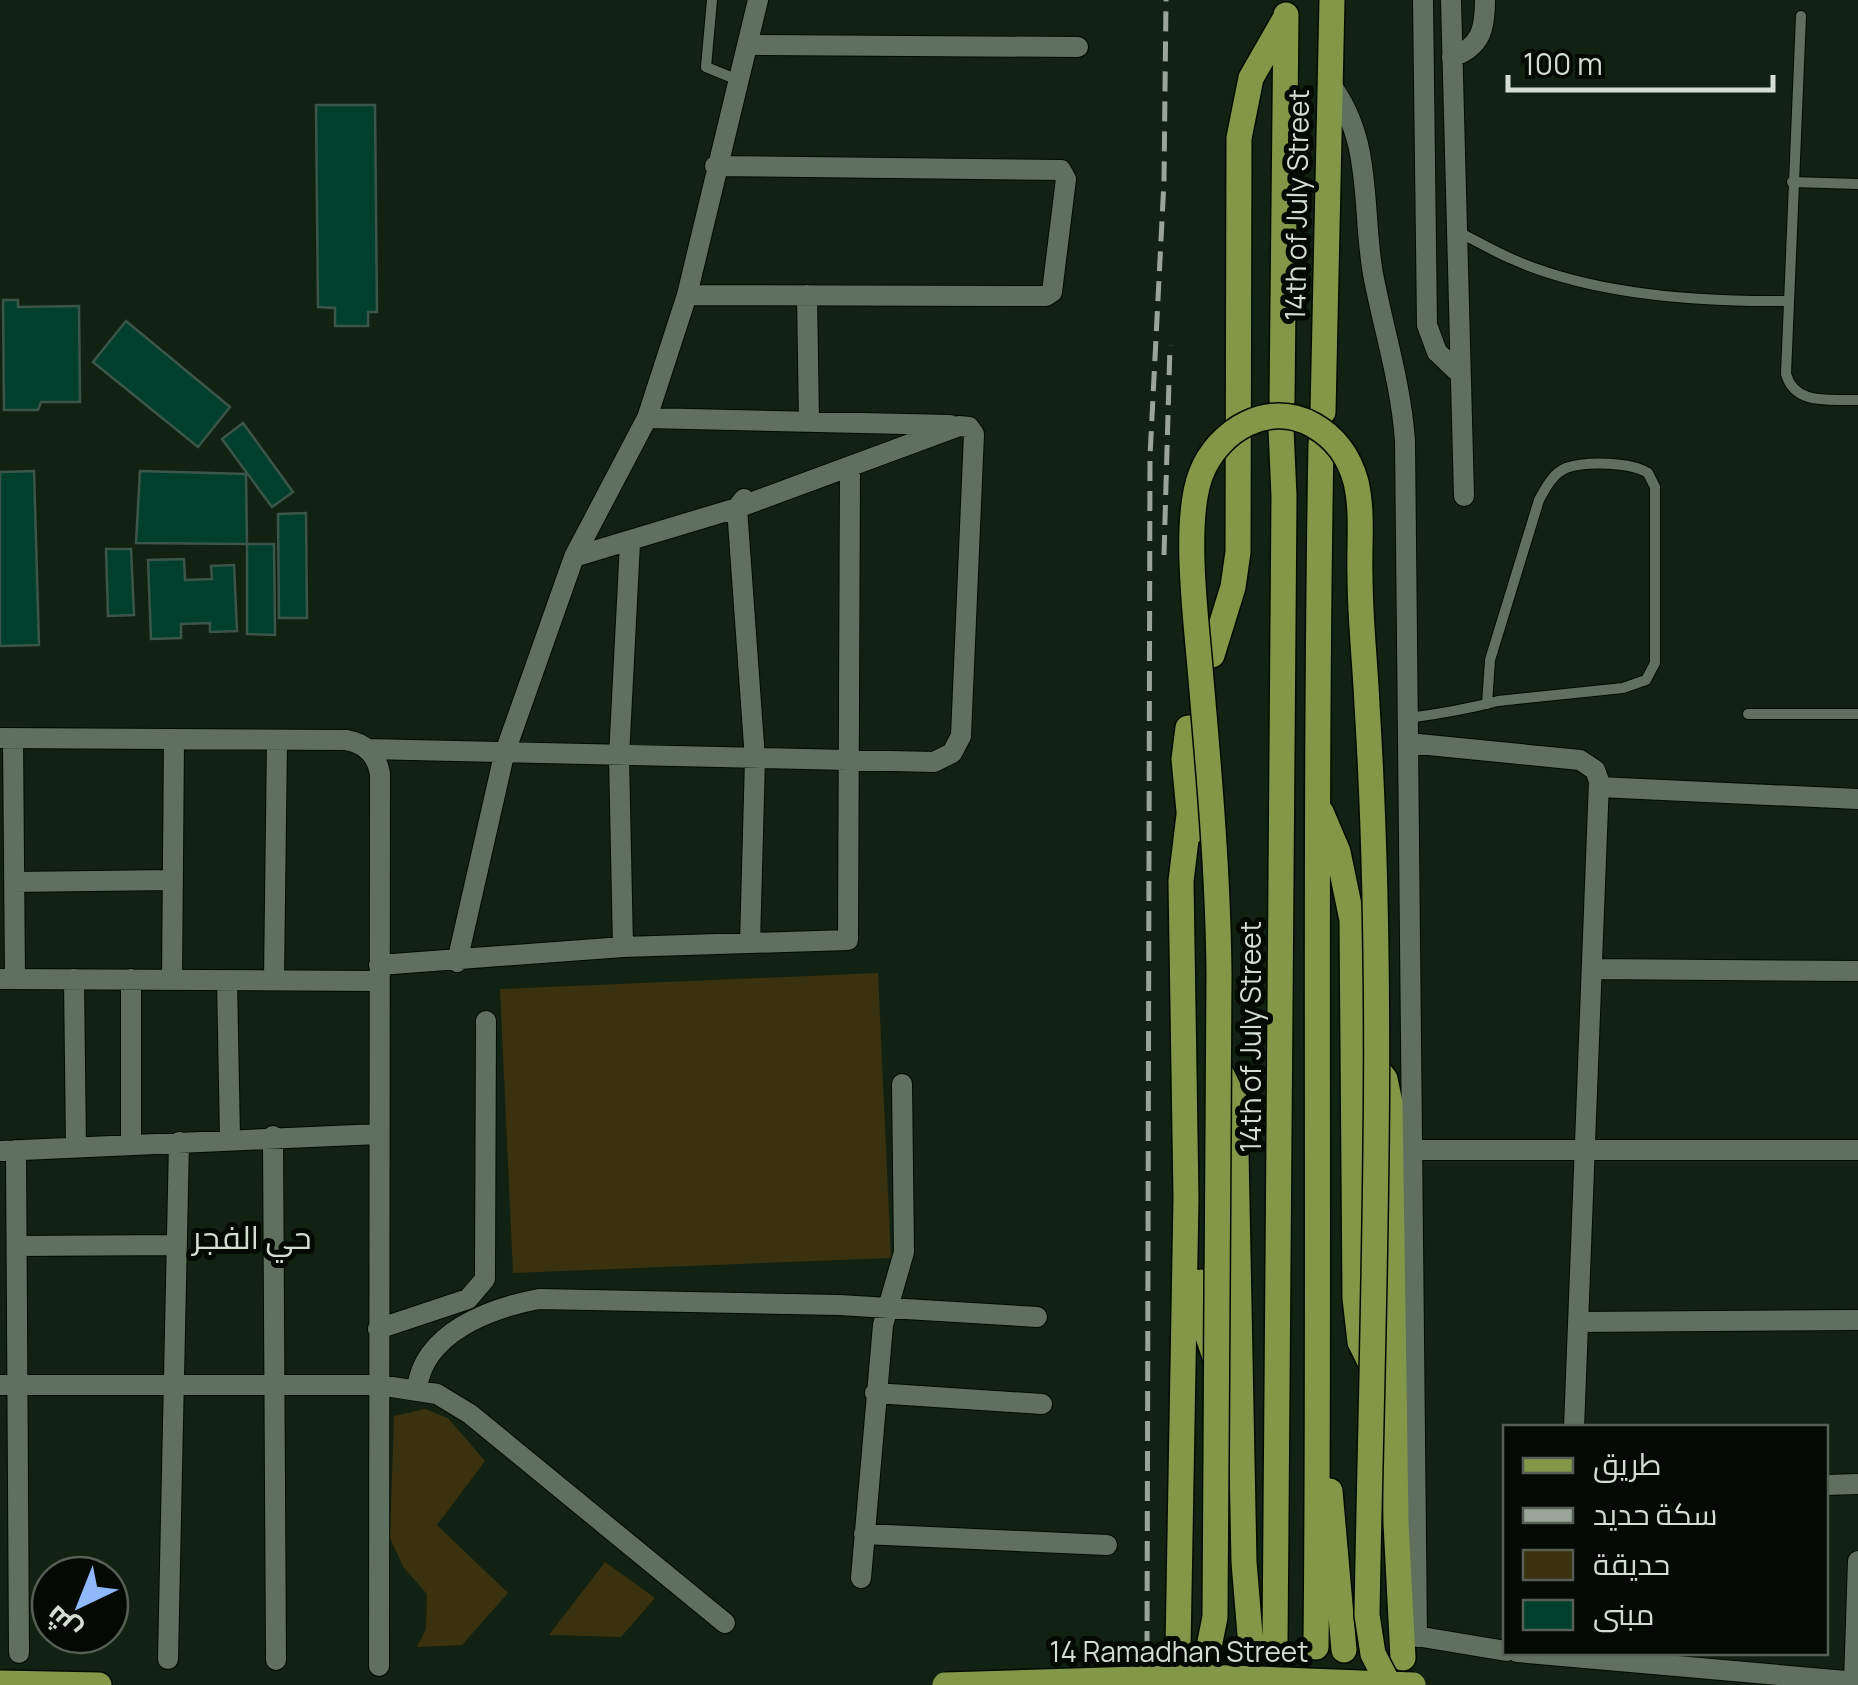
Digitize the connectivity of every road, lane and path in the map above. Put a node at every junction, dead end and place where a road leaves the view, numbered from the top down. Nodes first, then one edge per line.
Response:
1 (712, 0) edge
2 (758, 0) edge
3 (1332, 0) edge
4 (1423, 0) edge
5 (1451, 0) edge
6 (1485, 0) edge
7 (1287, 9) edge
8 (1802, 16) dead end
9 (749, 44) junction
10 (1078, 46) dead end
11 (1452, 57) junction
12 (738, 80) junction
13 (1328, 81) junction
14 (715, 166) junction
15 (1792, 182) junction
16 (1858, 184) edge
17 (1454, 230) junction
18 (687, 294) junction
19 (806, 295) junction
20 (1788, 301) junction
21 (1458, 371) junction
22 (1282, 400) dead end
23 (1858, 400) edge
24 (1323, 412) dead end
25 (647, 418) junction
26 (809, 422) junction
27 (958, 426) junction
28 (1281, 429) dead end
29 (1321, 443) dead end
30 (850, 469) junction
31 (1464, 496) dead end
32 (740, 504) junction
33 (630, 543) junction
34 (574, 557) junction
35 (1212, 655) dead end
36 (1487, 704) junction
37 (1748, 714) dead end
38 (1858, 714) edge
39 (1408, 718) junction
40 (1188, 728) dead end
41 (6, 738) edge
42 (174, 739) junction
43 (277, 740) junction
44 (1408, 743) junction
45 (367, 749) junction
46 (504, 756) junction
47 (618, 756) junction
48 (754, 759) junction
49 (851, 761) junction
50 (1600, 787) junction
51 (1858, 798) edge
52 (1315, 800) junction
53 (1189, 815) junction
54 (173, 880) junction
55 (14, 882) junction
56 (750, 943) junction
57 (624, 947) junction
58 (457, 962) junction
59 (1592, 969) junction
60 (1858, 972) edge
61 (378, 973) junction
62 (8, 979) edge
63 (74, 979) junction
64 (131, 980) junction
65 (172, 980) junction
66 (227, 980) junction
67 (274, 980) junction
68 (486, 1021) dead end
69 (1374, 1066) junction
70 (1219, 1069) junction
71 (902, 1084) dead end
72 (380, 1134) junction
73 (273, 1136) junction
74 (230, 1138) junction
75 (179, 1142) junction
76 (131, 1145) junction
77 (76, 1148) junction
78 (1409, 1150) junction
79 (1585, 1150) junction
80 (1858, 1150) edge
81 (8, 1151) edge
82 (177, 1245) junction
83 (17, 1246) junction
84 (886, 1309) junction
85 (1037, 1317) dead end
86 (1858, 1320) edge
87 (1578, 1322) junction
88 (378, 1329) junction
89 (1215, 1357) junction
90 (1371, 1364) junction
91 (9, 1384) edge
92 (174, 1384) junction
93 (274, 1384) junction
94 (379, 1385) junction
95 (417, 1388) junction
96 (875, 1393) junction
97 (1042, 1404) dead end
98 (1574, 1425) edge
99 (1318, 1452) junction
100 (1858, 1484) edge
101 (1828, 1485) edge
102 (864, 1534) junction
103 (1107, 1545) dead end
104 (1858, 1561) edge
105 (861, 1578) dead end
106 (725, 1622) dead end
107 (1407, 1643) junction
108 (1316, 1647) dead end
109 (1178, 1649) dead end
110 (1344, 1650) dead end
111 (1503, 1651) edge
112 (18, 1653) dead end
113 (1564, 1656) edge
114 (168, 1659) dead end
115 (276, 1660) dead end
116 (378, 1666) dead end
117 (1203, 1676) junction
118 (1856, 1682) edge
119 (0, 1683) edge
120 (1401, 1684) edge
121 (100, 1685) edge
122 (945, 1685) edge

1 - 12 lane
2 - 9 street
3 - 13 main road, 14th of July Street
4 - 21 street
5 - 11 street
6 - 11 street
7 - 22 main road, 14th of July Street
7 - 35 main road
8 - 15 lane
9 - 10 street
9 - 12 street
11 - 17 street
12 - 14 street
13 - 24 main road, 14th of July Street
13 - 39 street
14 - 18 street
14 - 19 street
15 - 16 lane
15 - 20 lane
17 - 20 lane
17 - 21 street
18 - 19 street
18 - 25 street
19 - 26 street
20 - 23 lane
21 - 31 street
25 - 26 street
25 - 34 street
26 - 27 street
27 - 30 street
27 - 49 street
28 - 70 main road, 14th of July Street
29 - 52 main road
30 - 32 street
30 - 49 street
32 - 33 street
32 - 48 street
33 - 34 street
33 - 47 street
34 - 46 street
36 - 36 lane
36 - 39 lane
37 - 38 lane
39 - 44 street
40 - 53 main road
41 - 42 street
41 - 55 street
42 - 43 street
42 - 54 street
43 - 45 street
43 - 67 street
44 - 50 street
44 - 78 street
45 - 46 street
45 - 61 street
46 - 47 street
46 - 58 street
47 - 48 street
47 - 57 street
48 - 49 street
48 - 56 street
49 - 56 street
50 - 51 street
50 - 59 street
52 - 90 main road
52 - 99 main road
53 - 89 main road
53 - 109 main road
54 - 55 street
54 - 65 street
55 - 62 street
56 - 57 street
57 - 58 street
58 - 61 street
59 - 60 street
59 - 79 street
61 - 67 street
61 - 72 street
62 - 63 street
63 - 64 street
63 - 77 street
64 - 65 street
64 - 76 street
65 - 66 street
66 - 67 street
66 - 74 street
68 - 88 street
69 - 70 main road, bridge
69 - 90 main road, bridge
69 - 107 main road
70 - 89 main road, bridge
71 - 84 street
72 - 73 street
72 - 88 street
73 - 74 street
73 - 93 street
74 - 75 street
75 - 76 street
75 - 82 street
76 - 77 street
77 - 81 street
78 - 79 street
78 - 107 street
79 - 80 street
79 - 87 street
81 - 83 street
82 - 83 street
82 - 92 street
83 - 91 street
84 - 85 street
84 - 95 street
84 - 96 street
86 - 87 street
87 - 98 street
88 - 94 street
89 - 117 main road, bridge
90 - 120 main road, bridge
91 - 92 street
91 - 112 street
92 - 93 street
92 - 114 street
93 - 94 street
93 - 115 street
94 - 95 street
94 - 116 street
95 - 106 street
96 - 97 street
96 - 102 street
99 - 108 main road
99 - 110 main road
100 - 101 street
102 - 103 street
102 - 105 street
104 - 118 street
107 - 111 street
113 - 118 street
117 - 120 main road, 14 Ramadhan Street, bridge
117 - 122 main road, 14 Ramadhan Street, bridge
119 - 121 main road

